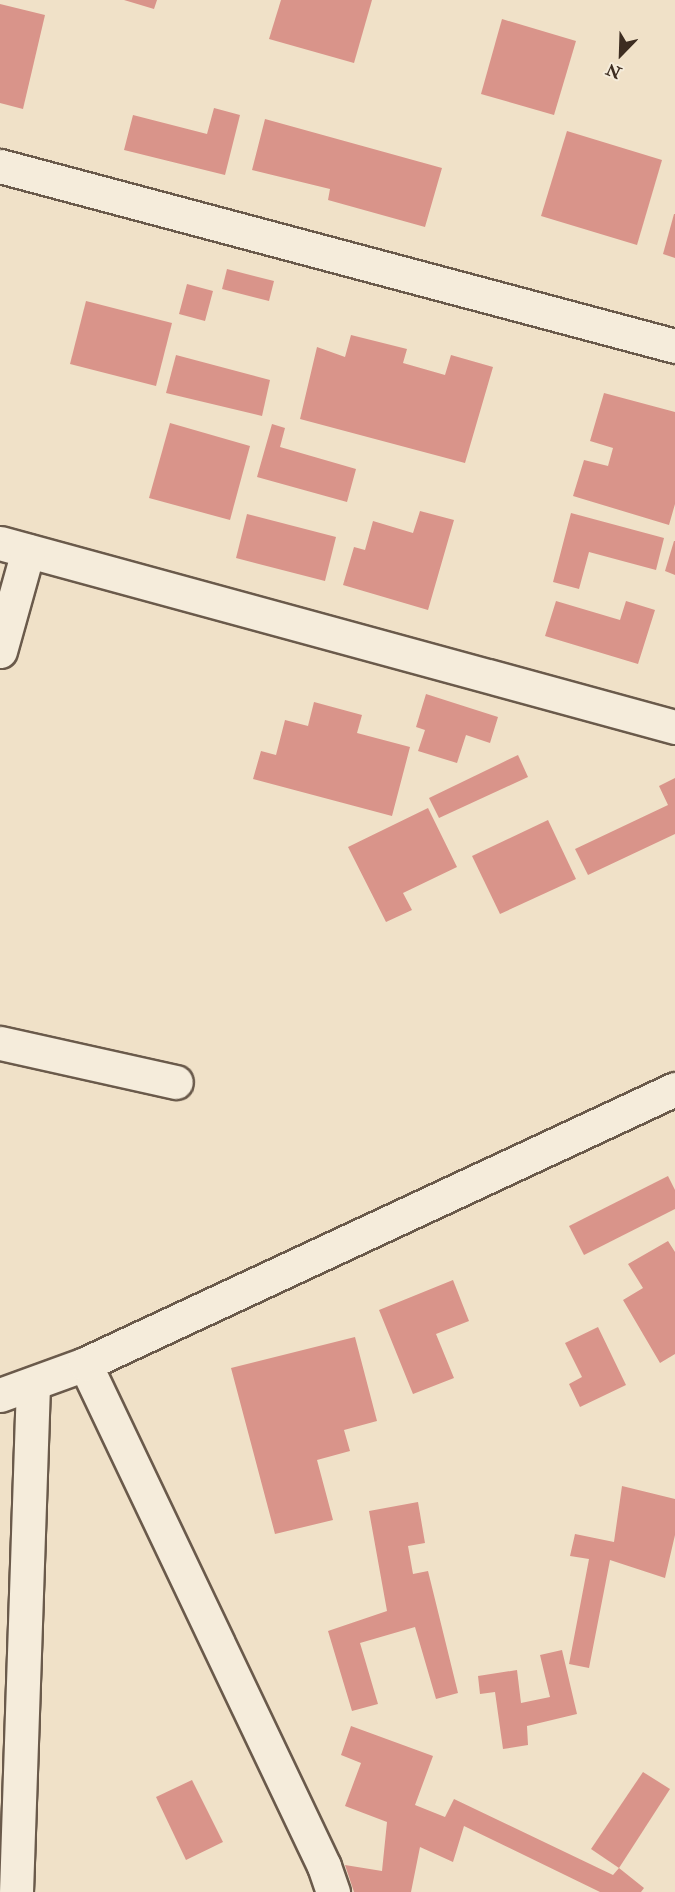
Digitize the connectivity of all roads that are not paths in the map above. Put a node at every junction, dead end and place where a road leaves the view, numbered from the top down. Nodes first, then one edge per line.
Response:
1 (0, 166) edge
2 (675, 346) edge
3 (14, 547) edge
4 (0, 651) edge
5 (675, 727) edge
6 (0, 1043) edge
7 (176, 1082) dead end
8 (675, 1089) edge
9 (85, 1364) junction
10 (33, 1384) junction
11 (0, 1395) edge
12 (16, 1892) edge
13 (333, 1892) edge

1 - 2 street
3 - 4 street
3 - 5 street
6 - 7 street
8 - 9 street
9 - 10 street
9 - 13 street
10 - 11 street
10 - 12 street

